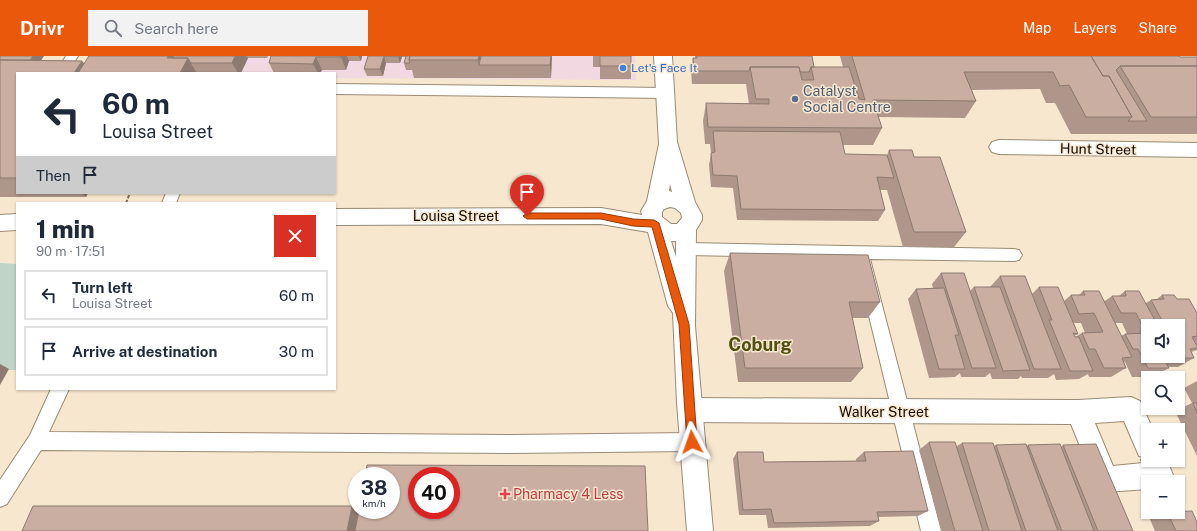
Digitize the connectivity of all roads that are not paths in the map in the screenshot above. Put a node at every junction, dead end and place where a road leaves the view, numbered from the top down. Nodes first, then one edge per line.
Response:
1 (72, 56) edge
2 (663, 56) edge
3 (62, 72) edge
4 (336, 89) edge
5 (664, 93) junction
6 (668, 142) junction
7 (999, 148) dead end
8 (1197, 150) edge
9 (686, 205) junction
10 (656, 214) junction
11 (336, 216) edge
12 (16, 222) edge
13 (0, 223) edge
14 (687, 239) junction
15 (861, 252) junction
16 (1014, 254) dead end
17 (684, 324) junction
18 (60, 390) edge
19 (690, 410) junction
20 (902, 412) junction
21 (1078, 412) junction
22 (1141, 431) edge
23 (36, 442) junction
24 (692, 442) junction
25 (1157, 467) edge
26 (0, 497) edge
27 (700, 531) edge
28 (931, 531) edge

1 - 3 lane
2 - 5 street
4 - 5 lane
5 - 6 street
6 - 9 street
6 - 10 street
7 - 8 street, Hunt Street
9 - 10 street
9 - 14 street
10 - 11 street, Louisa Street
10 - 14 street
10 - 17 street
12 - 13 street
14 - 15 lane
14 - 17 street
15 - 16 lane
15 - 20 lane
17 - 19 street
18 - 23 lane
19 - 20 street, Walker Street
19 - 24 street
20 - 21 street, Walker Street
20 - 28 lane
21 - 22 street, Walker Street
21 - 25 street
23 - 24 lane
23 - 26 lane
24 - 27 street

